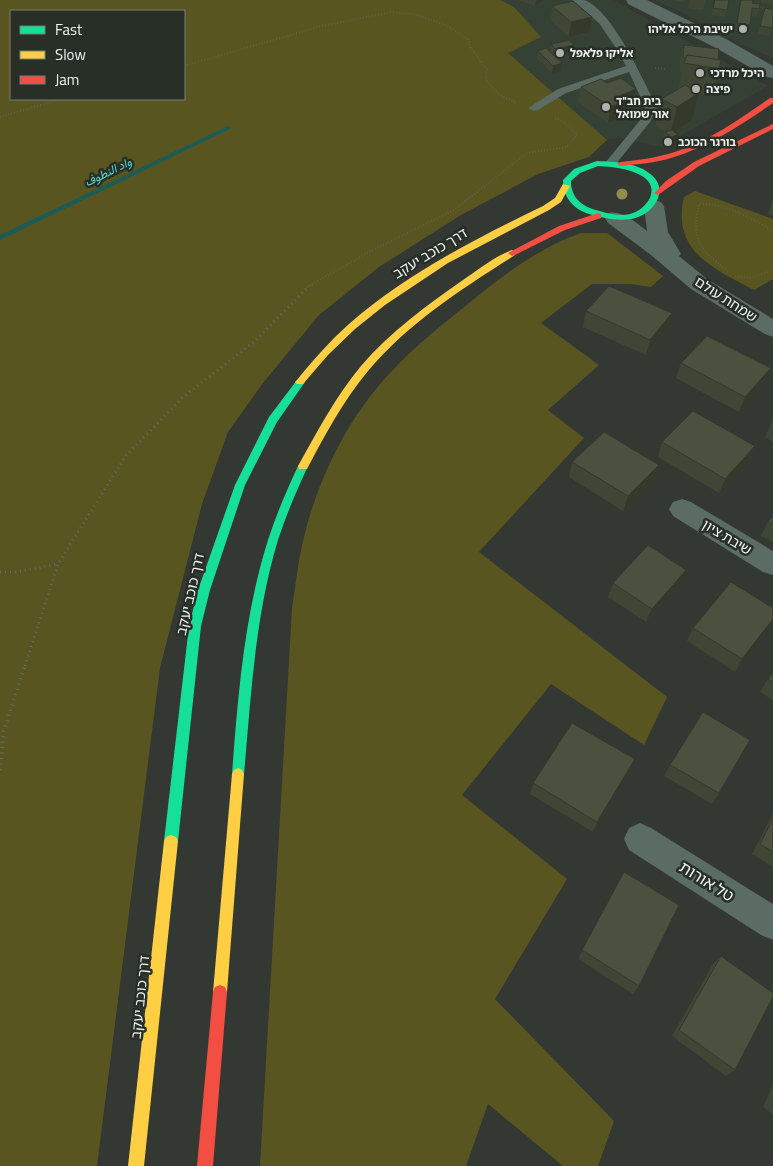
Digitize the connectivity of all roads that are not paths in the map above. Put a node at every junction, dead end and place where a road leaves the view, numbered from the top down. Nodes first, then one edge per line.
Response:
1 (577, 0) edge
2 (634, 0) edge
3 (633, 67) junction
4 (773, 73) edge
5 (773, 100) edge
6 (534, 108) road end
7 (773, 126) edge
8 (616, 164) junction
9 (566, 186) junction
10 (656, 199) junction
11 (607, 217) junction
12 (680, 267) junction
13 (773, 329) edge
14 (682, 509) dead end
15 (773, 564) edge
16 (640, 839) dead end
17 (773, 923) edge
18 (136, 1166) edge
19 (205, 1166) edge

1 - 3 lane
2 - 4 street
3 - 6 lane
3 - 8 lane
5 - 8 street
7 - 10 street
8 - 9 street
8 - 10 street
9 - 11 street
9 - 18 street, דרך כוכב יעקב
10 - 11 street
10 - 12 street, שמחת עולם
11 - 12 street, שמחת עולם
11 - 19 street
12 - 13 street, שמחת עולם
14 - 15 street, שיבת ציון
16 - 17 street, טל אורות

